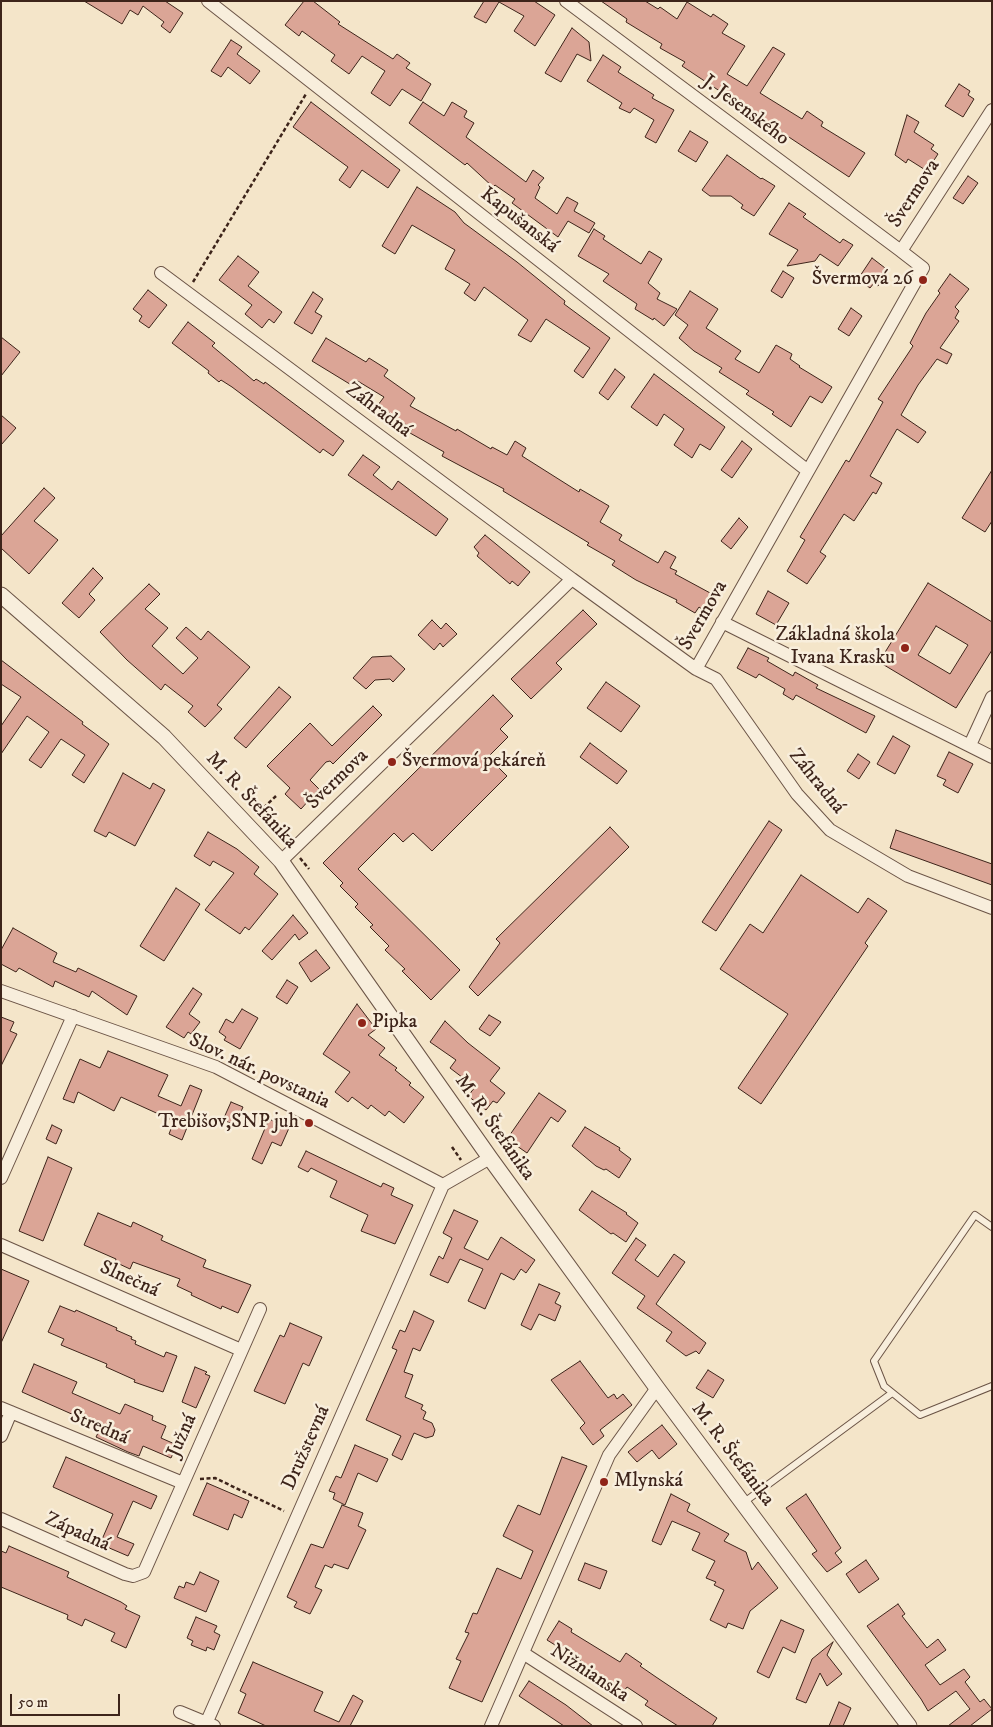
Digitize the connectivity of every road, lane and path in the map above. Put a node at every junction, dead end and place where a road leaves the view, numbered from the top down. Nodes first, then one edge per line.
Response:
1 (208, 1) edge
2 (566, 1) edge
3 (313, 84) junction
4 (992, 110) edge
5 (901, 251) junction
6 (162, 273) dead end
7 (187, 292) junction
8 (808, 471) junction
9 (572, 580) junction
10 (1, 595) edge
11 (722, 622) junction
12 (696, 669) junction
13 (992, 698) edge
14 (970, 745) junction
15 (992, 757) edge
16 (276, 796) dead end
17 (259, 812) dead end
18 (281, 861) junction
19 (992, 908) edge
20 (1, 991) edge
21 (73, 1016) junction
22 (490, 1158) junction
23 (1, 1178) edge
24 (443, 1185) junction
25 (992, 1227) edge
26 (1, 1245) edge
27 (260, 1308) dead end
28 (241, 1350) junction
29 (992, 1386) edge
30 (657, 1388) junction
31 (892, 1393) junction
32 (6, 1410) edge
33 (1, 1436) edge
34 (185, 1479) junction
35 (744, 1503) junction
36 (297, 1517) junction
37 (1, 1519) edge
38 (139, 1575) joint
39 (523, 1654) junction
40 (180, 1712) dead end
41 (209, 1725) edge
42 (492, 1726) edge
43 (636, 1726) edge
44 (909, 1726) edge

1 - 3 street, Kapušanská
2 - 5 street, J. Jesenského
3 - 7 path
3 - 8 street, Kapušanská
4 - 5 street, Švermova
5 - 8 street, Švermova
6 - 7 street, Záhradná
7 - 9 street, Záhradná
8 - 11 street, Švermova
9 - 12 street, Švermova
9 - 18 street, Švermova
10 - 18 street, M. R. Štefánika
11 - 12 street, Švermova
11 - 14 street
12 - 19 street, Záhradná
13 - 14 street
14 - 15 street
16 - 17 path
18 - 22 street, M. R. Štefánika
20 - 21 street, Slov. nár. povstania
21 - 23 street
21 - 24 street, Slov. nár. povstania
22 - 24 street
22 - 30 street, M. R. Štefánika
24 - 36 street, Družstevná
25 - 31 lane
26 - 28 street, Slnečná
27 - 28 street, Južná
28 - 34 street, Južná
29 - 31 lane
30 - 35 street, M. R. Štefánika
30 - 39 street
31 - 35 lane
32 - 33 street
32 - 34 street, Stredná
34 - 36 path
34 - 38 street, Južná
35 - 44 street, M. R. Štefánika
36 - 41 street, Družstevná
37 - 38 street, Západná
39 - 42 street
39 - 43 street, Nižnianska
40 - 41 street

